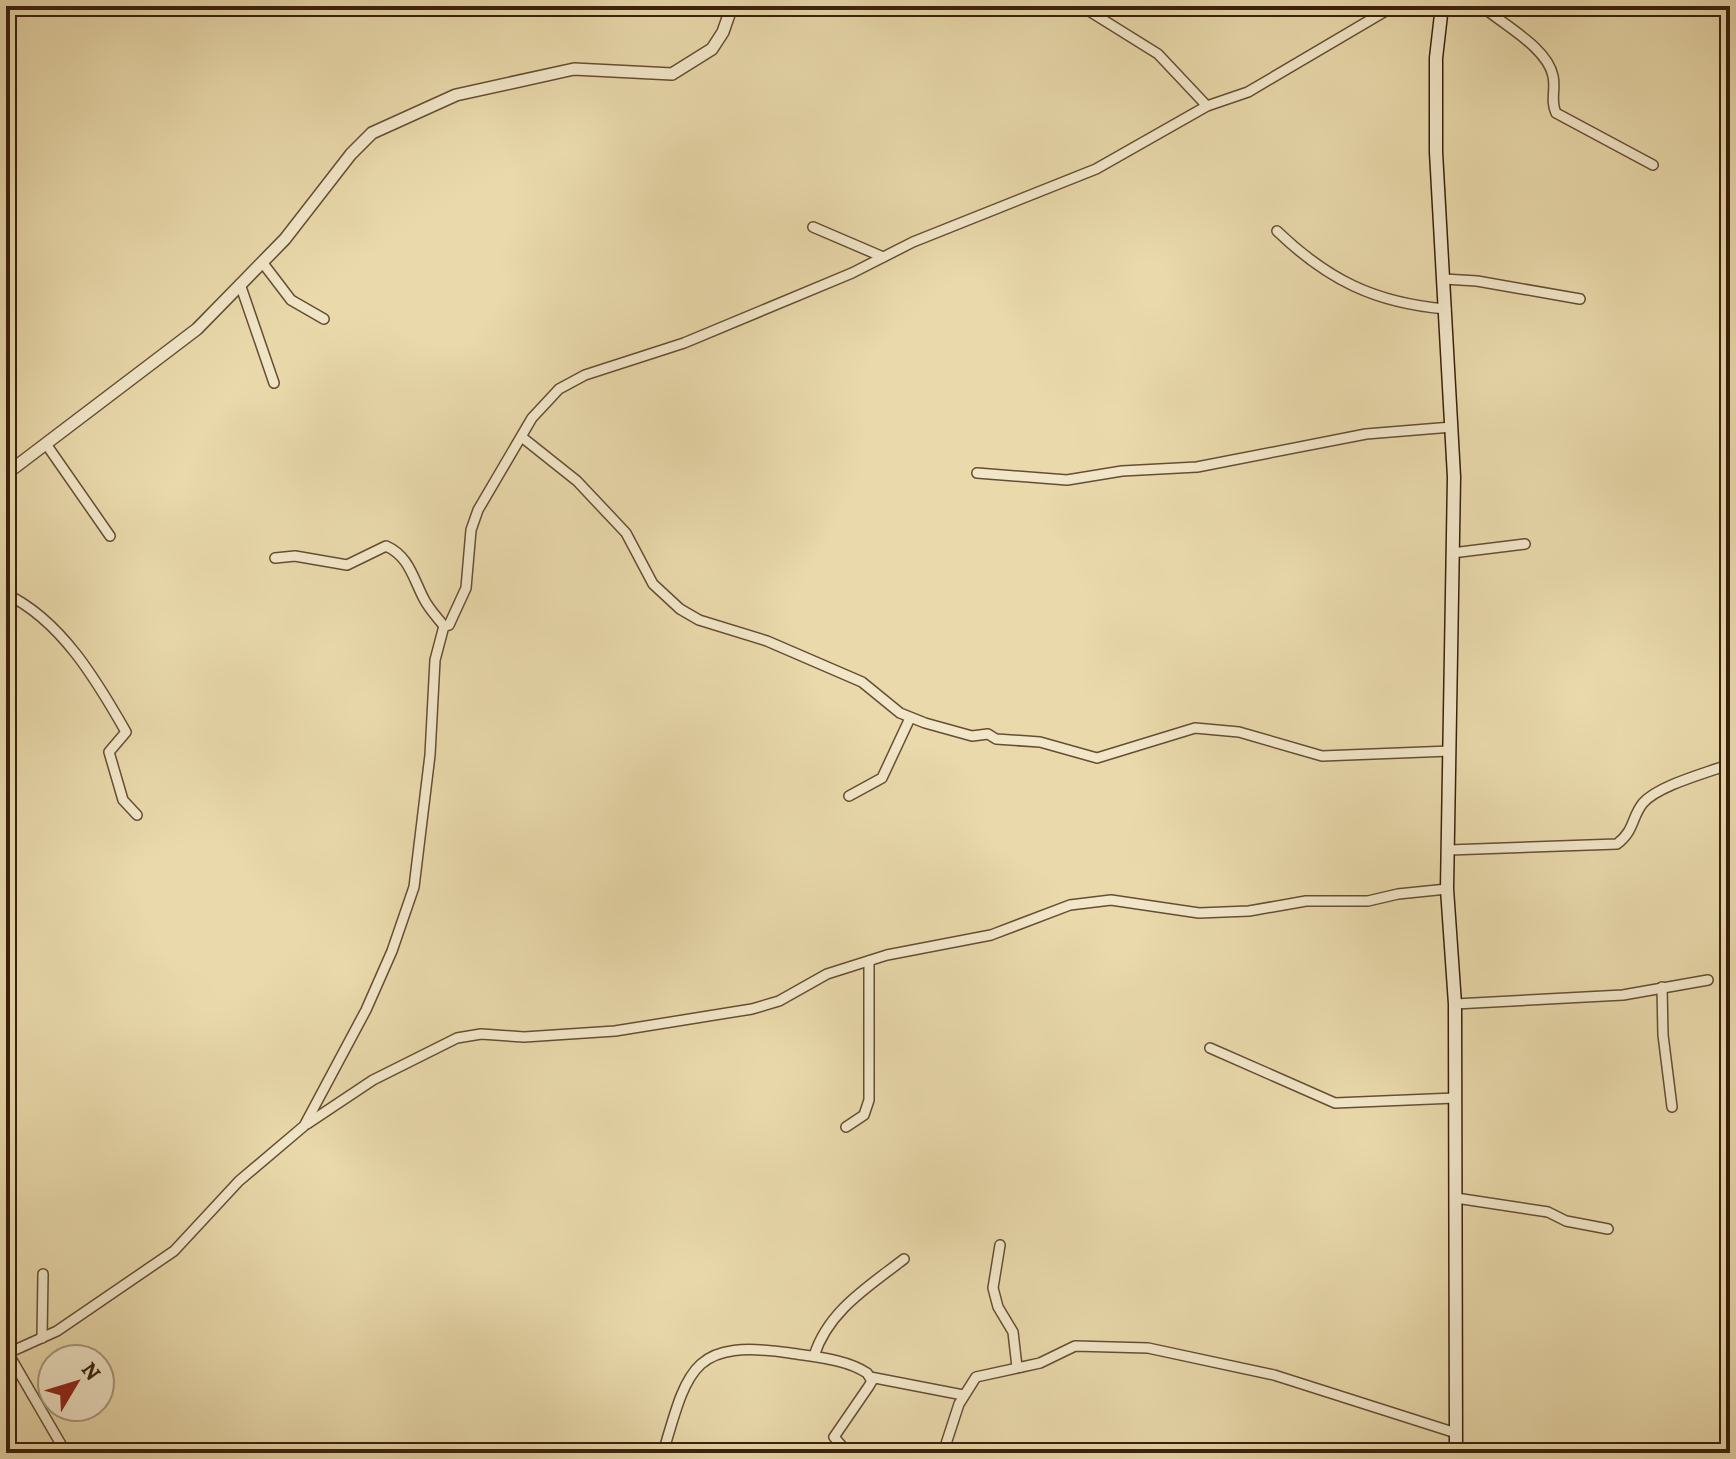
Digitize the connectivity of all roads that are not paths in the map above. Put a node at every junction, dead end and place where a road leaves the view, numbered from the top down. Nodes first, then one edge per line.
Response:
1 (732, 6) edge
2 (1081, 6) edge
3 (1394, 6) edge
4 (1442, 6) edge
5 (1482, 6) edge
6 (1207, 106) junction
7 (1653, 165) dead end
8 (813, 227) dead end
9 (1277, 231) dead end
10 (883, 257) junction
11 (262, 262) junction
12 (1444, 279) junction
13 (240, 284) junction
14 (1580, 299) dead end
15 (1446, 309) junction
16 (324, 319) dead end
17 (274, 383) dead end
18 (1452, 427) junction
19 (523, 438) junction
20 (46, 444) junction
21 (977, 473) dead end
22 (6, 474) edge
23 (110, 536) dead end
24 (1525, 544) dead end
25 (1452, 553) junction
26 (275, 558) dead end
27 (6, 594) edge
28 (444, 626) junction
29 (910, 718) junction
30 (1450, 751) junction
31 (1730, 764) edge
32 (849, 796) dead end
33 (137, 815) dead end
34 (1449, 850) junction
35 (1447, 889) junction
36 (869, 961) junction
37 (1708, 980) dead end
38 (1662, 987) junction
39 (1455, 1004) junction
40 (1210, 1048) dead end
41 (1455, 1098) junction
42 (333, 1104) junction
43 (314, 1106) junction
44 (1672, 1107) dead end
45 (304, 1126) junction
46 (846, 1127) dead end
47 (1456, 1198) junction
48 (1608, 1229) dead end
49 (1000, 1245) dead end
50 (904, 1259) dead end
51 (43, 1274) dead end
52 (42, 1338) junction
53 (7, 1354) edge
54 (814, 1356) junction
55 (1021, 1367) junction
56 (870, 1377) junction
57 (963, 1395) junction
58 (1456, 1433) junction
59 (66, 1453) edge
60 (663, 1453) edge
61 (848, 1453) edge
62 (943, 1453) edge
63 (1456, 1453) edge

1 - 11 street
2 - 6 street
3 - 6 street
4 - 12 main road
5 - 7 street
6 - 10 street
8 - 10 street
9 - 15 street
10 - 19 street
11 - 13 street
11 - 16 street
12 - 14 street
12 - 15 main road
13 - 17 street
13 - 20 street
15 - 18 main road
18 - 21 street
18 - 25 main road
19 - 28 street
19 - 29 street
20 - 22 street
20 - 23 street
24 - 25 street
25 - 30 main road
26 - 28 street
27 - 33 street
28 - 43 street
29 - 30 street
29 - 32 street
30 - 34 main road
31 - 34 street
34 - 35 main road
35 - 36 street
35 - 39 main road
36 - 42 street
36 - 46 street
37 - 38 street
38 - 39 street
38 - 44 street
39 - 41 main road
40 - 41 street
41 - 47 main road
42 - 43 street
42 - 45 street
43 - 45 street
45 - 52 street
47 - 48 street
47 - 58 main road
49 - 55 street
50 - 54 street
51 - 52 street
52 - 53 street
53 - 59 street
54 - 56 street
54 - 60 street
55 - 57 street
55 - 58 street
56 - 57 street
56 - 61 street
57 - 62 street
58 - 63 main road

